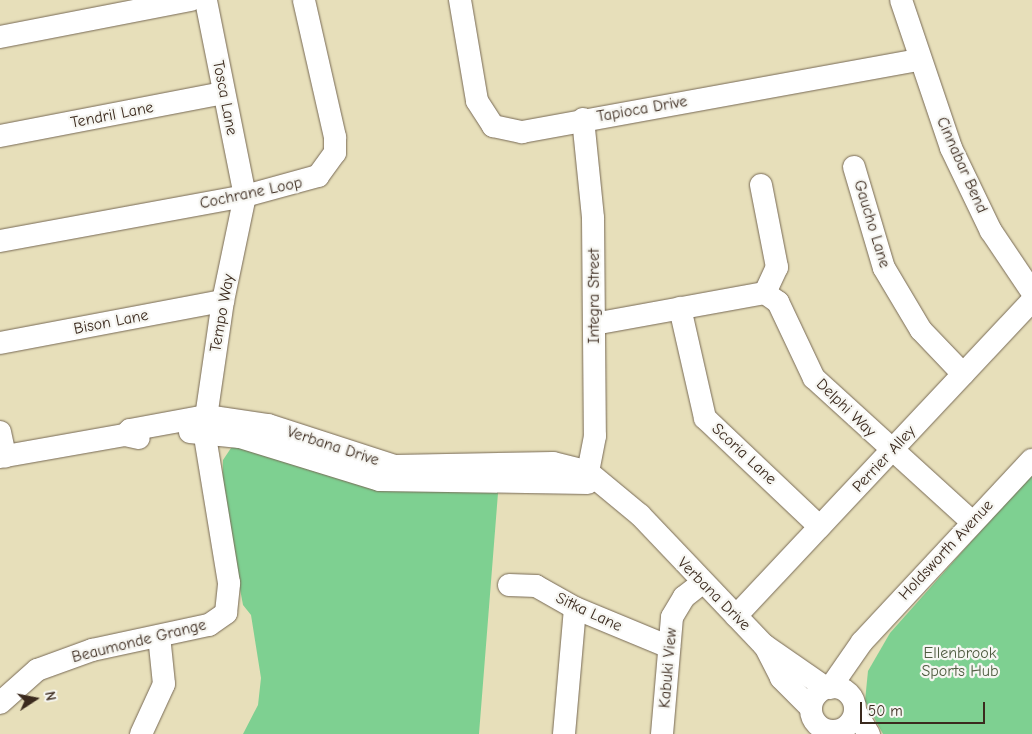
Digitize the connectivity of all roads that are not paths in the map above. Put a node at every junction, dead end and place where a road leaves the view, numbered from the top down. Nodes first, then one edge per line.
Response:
1 (190, 0) edge
2 (206, 0) edge
3 (304, 0) edge
4 (460, 0) edge
5 (901, 0) edge
6 (0, 37) edge
7 (920, 60) junction
8 (224, 93) junction
9 (583, 120) junction
10 (0, 136) edge
11 (854, 167) dead end
12 (761, 185) dead end
13 (245, 196) junction
14 (0, 241) edge
15 (1032, 292) edge
16 (765, 293) junction
17 (223, 301) junction
18 (1032, 301) edge
19 (680, 308) junction
20 (594, 324) junction
21 (0, 344) edge
22 (963, 374) junction
23 (205, 423) junction
24 (0, 432) edge
25 (891, 451) junction
26 (2, 457) edge
27 (1032, 460) edge
28 (594, 477) junction
29 (971, 521) junction
30 (820, 527) junction
31 (702, 583) junction
32 (509, 585) dead end
33 (575, 608) junction
34 (736, 616) junction
35 (159, 636) junction
36 (862, 642) junction
37 (764, 645) junction
38 (668, 647) junction
39 (828, 688) junction
40 (0, 702) edge
41 (834, 722) edge
42 (141, 734) edge
43 (564, 734) edge
44 (662, 734) edge
45 (869, 734) edge

1 - 6 street
2 - 8 street, Tosca Lane
3 - 13 street, Cochrane Loop
4 - 9 street, Tapioca Drive
5 - 7 street, Cinnabar Bend
7 - 9 street, Tapioca Drive
7 - 15 street, Cinnabar Bend
8 - 10 street, Tendril Lane
8 - 13 street, Tosca Lane
9 - 20 street, Integra Street
11 - 22 street, Gaucho Lane
12 - 16 street
13 - 14 street, Cochrane Loop
13 - 17 street, Tempo Way
16 - 19 street
16 - 25 street, Delphi Way
17 - 21 street, Bison Lane
17 - 23 street, Tempo Way
18 - 22 street, Perrier Alley
19 - 20 street
19 - 30 street, Scoria Lane
20 - 28 street, Integra Street
22 - 25 street, Perrier Alley
23 - 26 street, Verbana Drive
23 - 28 street, Verbana Drive
23 - 35 street, Beaumonde Grange
24 - 26 street
25 - 29 street, Delphi Way
25 - 30 street, Perrier Alley
27 - 29 street, Holdsworth Avenue
28 - 31 street, Verbana Drive
29 - 36 street, Holdsworth Avenue
30 - 34 street, Perrier Alley
31 - 34 street, Verbana Drive
31 - 38 street, Kabuki View
32 - 33 street, Sitka Lane
33 - 38 street, Sitka Lane
33 - 43 street
34 - 37 street, Verbana Drive
35 - 40 street, Beaumonde Grange
35 - 42 street
36 - 39 street, Holdsworth Avenue
36 - 41 street
37 - 39 street, Verbana Drive
37 - 41 street, Verbana Drive
38 - 44 street, Kabuki View
39 - 41 street, Holdsworth Avenue
41 - 45 street, Verbana Drive

